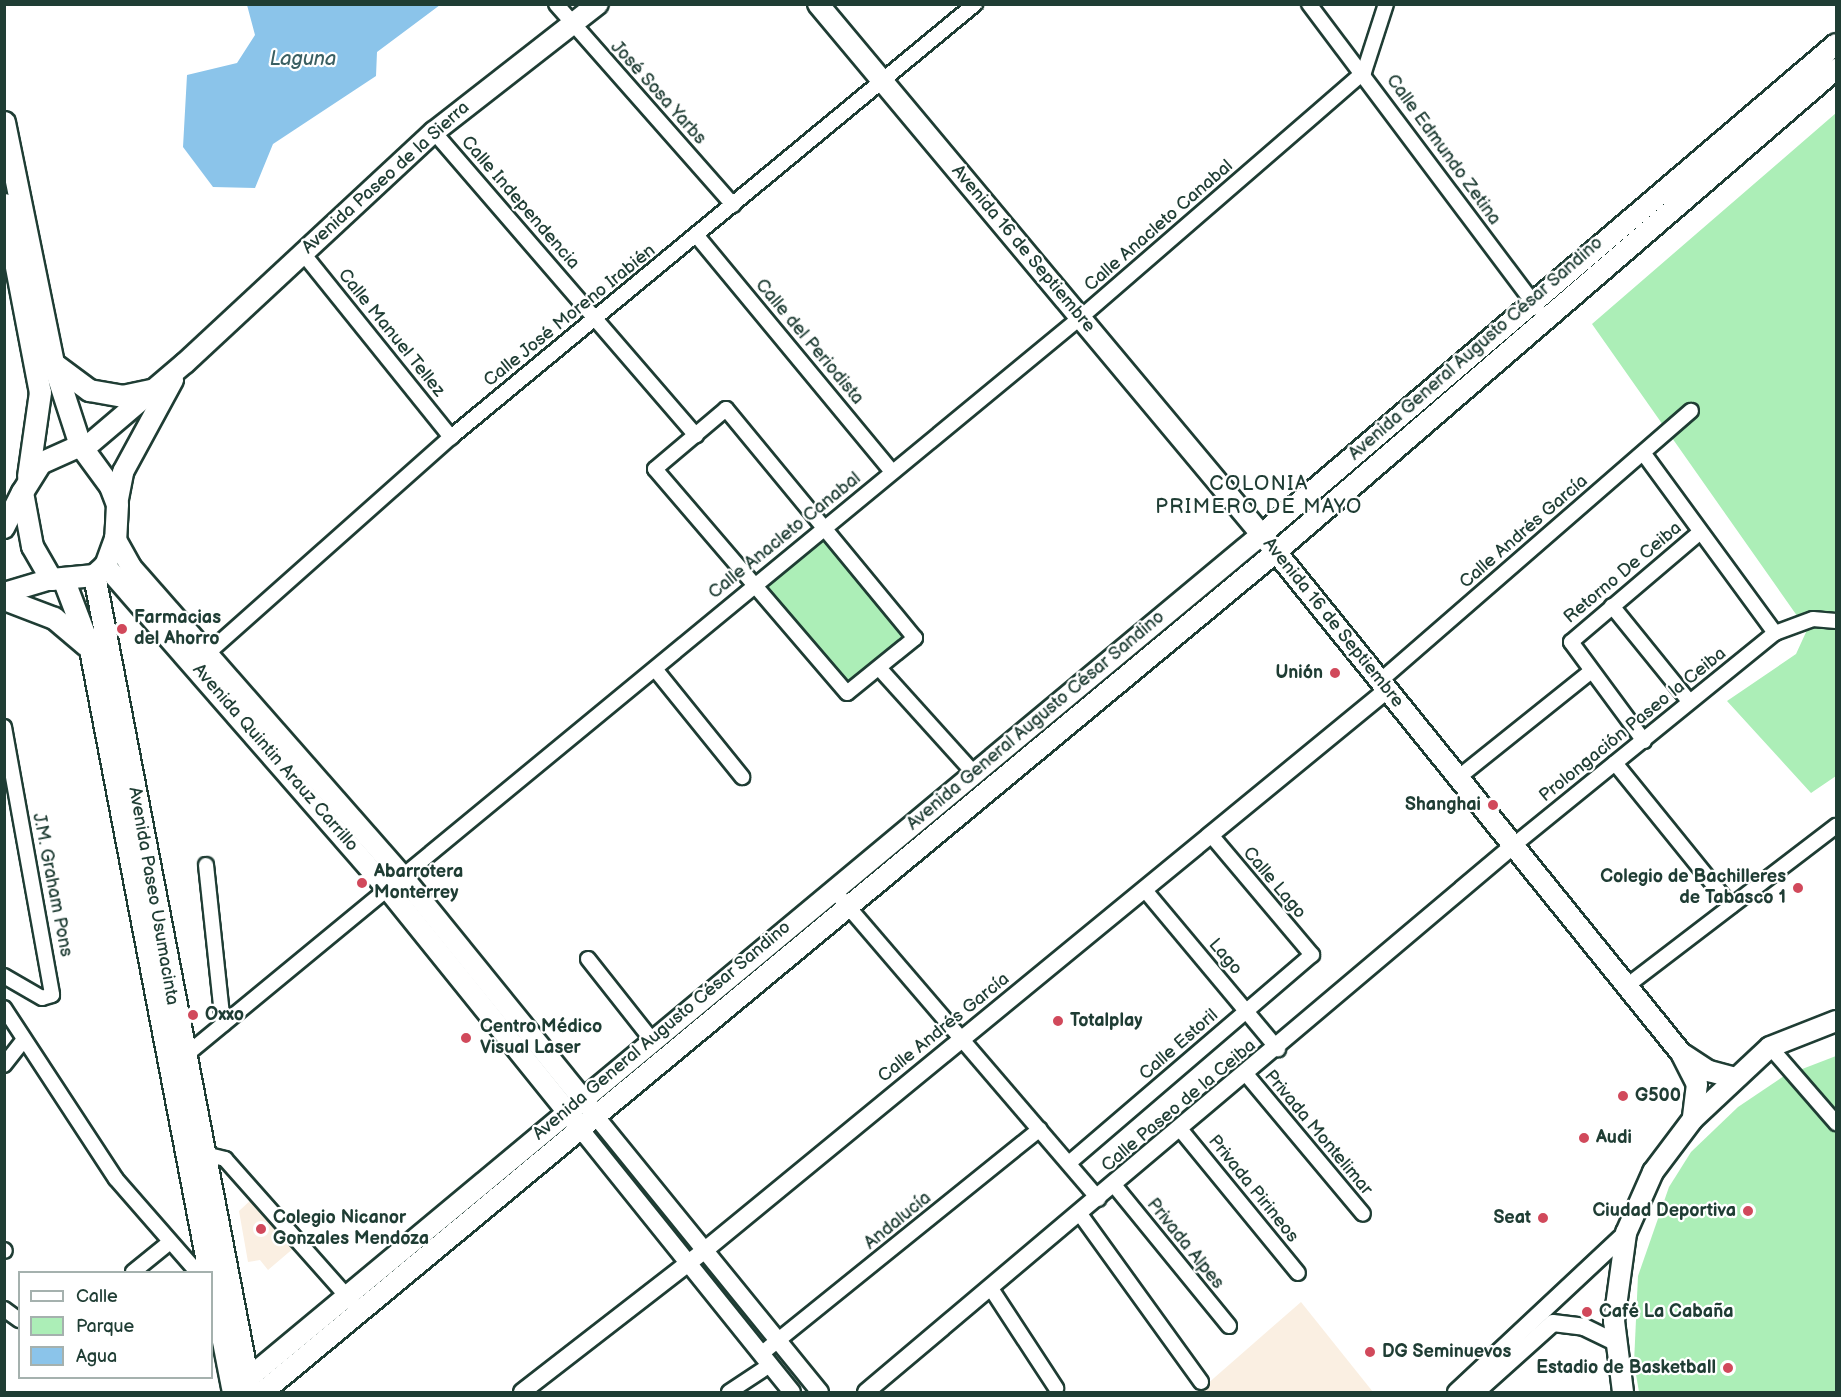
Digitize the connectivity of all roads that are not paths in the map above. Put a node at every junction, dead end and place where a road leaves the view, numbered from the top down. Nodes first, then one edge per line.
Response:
1 (555, 4) edge
2 (598, 4) edge
3 (818, 4) edge
4 (975, 4) edge
5 (1309, 4) edge
6 (1386, 4) edge
7 (570, 22) junction
8 (1836, 44) edge
9 (1836, 69) edge
10 (1364, 72) junction
11 (881, 80) junction
12 (4, 122) edge
13 (434, 132) junction
14 (734, 205) junction
15 (6, 217) edge
16 (697, 236) junction
17 (302, 252) junction
18 (1531, 301) junction
19 (596, 318) junction
20 (1080, 318) junction
21 (1546, 319) junction
22 (53, 362) junction
23 (185, 363) junction
24 (150, 390) junction
25 (1691, 411) dead end
26 (696, 435) junction
27 (451, 437) junction
28 (82, 446) junction
29 (1644, 454) junction
30 (892, 472) junction
31 (25, 484) junction
32 (117, 504) junction
33 (4, 528) edge
34 (822, 530) junction
35 (1699, 533) junction
36 (1261, 535) junction
37 (115, 538) junction
38 (1276, 552) junction
39 (100, 570) junction
40 (58, 580) junction
41 (755, 582) junction
42 (4, 593) edge
43 (4, 600) edge
44 (1612, 606) junction
45 (1836, 621) edge
46 (1775, 633) junction
47 (91, 653) junction
48 (202, 658) junction
49 (879, 668) junction
50 (655, 669) junction
51 (1589, 673) junction
52 (1384, 685) junction
53 (1689, 701) junction
54 (4, 727) edge
55 (1644, 741) junction
56 (1615, 763) junction
57 (973, 772) junction
58 (742, 777) dead end
59 (1459, 777) junction
60 (1836, 826) edge
61 (1210, 834) junction
62 (1514, 845) junction
63 (206, 865) dead end
64 (395, 882) junction
65 (833, 889) junction
66 (1144, 889) junction
67 (1731, 906) junction
68 (849, 907) junction
69 (1312, 955) joint
70 (588, 959) dead end
71 (4, 976) edge
72 (1628, 985) junction
73 (4, 1008) edge
74 (1246, 1011) junction
75 (1836, 1021) edge
76 (223, 1024) junction
77 (962, 1039) junction
78 (652, 1040) junction
79 (23, 1041) junction
80 (1770, 1047) junction
81 (1278, 1049) junction
82 (1681, 1053) junction
83 (176, 1063) junction
84 (4, 1065) edge
85 (1246, 1074) junction
86 (1735, 1078) junction
87 (582, 1098) junction
88 (566, 1111) junction
89 (598, 1119) junction
90 (1693, 1119) junction
91 (1836, 1123) edge
92 (1040, 1129) junction
93 (1180, 1129) junction
94 (582, 1131) junction
95 (205, 1154) junction
96 (1069, 1163) junction
97 (1114, 1185) junction
98 (1099, 1199) junction
99 (1080, 1214) junction
100 (1363, 1214) dead end
101 (1626, 1233) junction
102 (170, 1242) junction
103 (705, 1250) junction
104 (689, 1263) junction
105 (134, 1271) edge
106 (196, 1271) edge
107 (209, 1271) edge
108 (1298, 1273) dead end
109 (990, 1287) junction
110 (213, 1291) edge
111 (347, 1296) junction
112 (4, 1309) edge
113 (361, 1312) junction
114 (18, 1319) edge
115 (1229, 1326) dead end
116 (777, 1341) junction
117 (1615, 1342) junction
118 (765, 1360) junction
119 (1201, 1382) dead end
120 (1056, 1388) dead end
121 (243, 1390) edge
122 (522, 1392) edge
123 (729, 1392) edge
124 (792, 1392) edge
125 (820, 1392) edge
126 (866, 1392) edge
127 (1458, 1392) edge
128 (1476, 1392) edge
129 (1623, 1392) edge

1 - 7 street, José Sosa Yarbs
2 - 7 main road, Avenida Paseo de la Sierra
3 - 11 main road, Avenida 16 de Septiembre
4 - 11 street, Calle José Moreno Irabién
5 - 10 street, Calle Edmundo Zetina
6 - 10 street
7 - 13 main road, Avenida Paseo de la Sierra
7 - 14 street, José Sosa Yarbs
8 - 18 main road, Avenida General Augusto César Sandino
9 - 21 main road, Avenida General Augusto César Sandino
10 - 18 street, Calle Edmundo Zetina
10 - 20 street, Calle Anacleto Canabal
11 - 14 street, Calle José Moreno Irabién
11 - 20 main road, Avenida 16 de Septiembre
12 - 22 main road
13 - 17 main road, Avenida Paseo de la Sierra
13 - 19 street, Calle Independencia
14 - 16 street, Calle José Moreno Irabién
15 - 31 main road
16 - 19 street, Calle José Moreno Irabién
16 - 30 street, Calle del Periodista
17 - 23 main road, Avenida Paseo de la Sierra
17 - 27 street, Calle Manuel Tellez
18 - 21 street, Calle Edmundo Zetina
18 - 36 main road, Avenida General Augusto César Sandino
19 - 26 street, Calle Independencia
19 - 27 street, Calle José Moreno Irabién
20 - 30 street, Calle Anacleto Canabal
20 - 36 main road, Avenida 16 de Septiembre
21 - 38 main road, Avenida General Augusto César Sandino
22 - 24 main road
22 - 28 main road
23 - 24 main road, Avenida Paseo de la Sierra
23 - 32 main road, Avenida Paseo de la Sierra
24 - 28 main road, Avenida Paseo de la Sierra
25 - 29 street, Calle Andrés García
26 - 34 street
26 - 41 street
27 - 48 street, Calle José Moreno Irabién
28 - 31 main road
28 - 32 main road
29 - 35 street
29 - 52 street, Calle Andrés García
30 - 34 street, Calle Anacleto Canabal
31 - 33 main road
31 - 40 main road
32 - 37 main road
34 - 41 street, Calle Anacleto Canabal
34 - 49 street
35 - 44 street, Retorno De Ceiba
35 - 46 street
36 - 38 main road, Avenida 16 de Septiembre
36 - 57 main road, Avenida General Augusto César Sandino
37 - 39 main road
37 - 48 main road, Avenida Quintin Arauz Carrillo
38 - 52 main road, Avenida 16 de Septiembre
38 - 68 main road, Avenida General Augusto César Sandino
39 - 40 main road
39 - 48 main road, Avenida Quintin Arauz Carrillo
39 - 83 main road, Avenida Paseo Usumacinta
40 - 42 main road
40 - 47 main road, Avenida Paseo Usumacinta
41 - 49 street
41 - 50 street, Calle Anacleto Canabal
43 - 47 main road
44 - 51 street, Retorno De Ceiba
44 - 53 street
45 - 46 street, Prolongación Paseo la Ceiba
46 - 53 street, Prolongación Paseo la Ceiba
47 - 83 main road, Avenida Paseo Usumacinta
48 - 64 main road, Avenida Quintin Arauz Carrillo
49 - 57 street
50 - 58 street
50 - 64 street, Calle Anacleto Canabal
51 - 55 street
51 - 59 street
52 - 59 main road, Avenida 16 de Septiembre
52 - 61 street, Calle Andrés García
53 - 55 street, Prolongación Paseo la Ceiba
54 - 71 street, J.M. Graham Pons
55 - 56 street, Prolongación Paseo la Ceiba
56 - 62 street, Prolongación Paseo la Ceiba
56 - 67 street
57 - 65 main road, Avenida General Augusto César Sandino
59 - 62 main road, Avenida 16 de Septiembre
60 - 67 street
61 - 66 street, Calle Andrés García
61 - 69 street, Calle Lago
62 - 72 main road, Avenida 16 de Septiembre
62 - 81 street, Calle Paseo de la Ceiba
63 - 76 street
64 - 76 street, Calle Anacleto Canabal
64 - 87 main road, Avenida Quintin Arauz Carrillo
64 - 88 main road, Avenida Quintin Arauz Carrillo
65 - 68 street
65 - 78 main road, Avenida General Augusto César Sandino
66 - 74 street, Lago
66 - 77 street, Calle Andrés García
67 - 72 street
68 - 77 street
68 - 89 main road, Avenida General Augusto César Sandino
69 - 74 street, Calle Estoril
70 - 78 street
72 - 82 main road, Avenida 16 de Septiembre
73 - 79 street
74 - 81 street, Lago
74 - 96 street, Calle Estoril
75 - 80 main road
76 - 83 street, Calle Anacleto Canabal
77 - 92 street
77 - 103 street, Calle Andrés García
78 - 87 main road, Avenida General Augusto César Sandino
79 - 84 street
79 - 102 street
80 - 86 main road
80 - 91 street
81 - 85 street, Calle Paseo de la Ceiba
82 - 86 main road, Avenida 16 de Septiembre
82 - 90 main road, Avenida 16 de Septiembre
83 - 95 main road, Avenida Paseo Usumacinta
83 - 107 main road, Avenida Paseo Usumacinta
85 - 93 street, Calle Paseo de la Ceiba
85 - 100 street, Privada Montelimar
86 - 90 main road
87 - 88 main road, Avenida General Augusto César Sandino
87 - 89 main road, Avenida Quintin Arauz Carrillo
88 - 94 main road, Avenida Quintin Arauz Carrillo
88 - 111 main road, Avenida General Augusto César Sandino
89 - 94 main road, Avenida General Augusto César Sandino
89 - 103 street
90 - 101 main road
92 - 96 street
92 - 116 street, Andalucía
93 - 97 street, Calle Paseo de la Ceiba
93 - 108 street, Privada Pirineos
94 - 104 street, Avenida Quintin Arauz Carrillo
94 - 113 main road, Avenida General Augusto César Sandino
95 - 111 street
95 - 121 main road, Avenida Paseo Usumacinta
96 - 98 street
97 - 98 street, Calle Paseo de la Ceiba
97 - 115 street, Privada Alpes
98 - 99 street, Calle Paseo de la Ceiba
99 - 109 street, Calle Paseo de la Ceiba
99 - 119 street
101 - 117 main road
101 - 127 street
102 - 105 street
102 - 106 street
103 - 104 street, Calle Andrés García
103 - 116 street
104 - 118 street, Avenida Quintin Arauz Carrillo
104 - 122 street, Calle Andrés García
109 - 120 street
109 - 126 street, Calle Paseo de la Ceiba
110 - 121 main road, Avenida Paseo Usumacinta
111 - 113 street
111 - 121 main road, Avenida General Augusto César Sandino
112 - 114 street
113 - 121 main road, Avenida General Augusto César Sandino
116 - 118 street, Andalucía
116 - 125 street
117 - 128 street
117 - 129 main road
118 - 123 street, Andalucía
118 - 124 street, Avenida Quintin Arauz Carrillo

